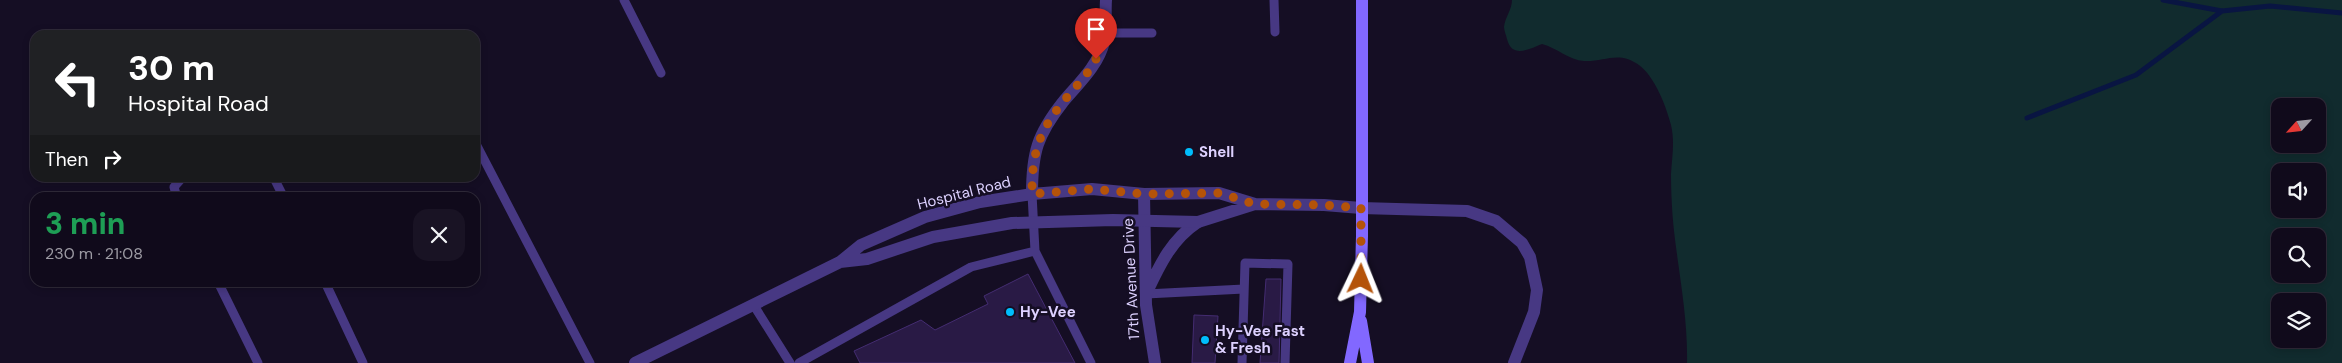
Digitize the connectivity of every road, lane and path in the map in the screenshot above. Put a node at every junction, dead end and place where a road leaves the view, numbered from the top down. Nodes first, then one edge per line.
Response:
1 (624, 0) edge
2 (1106, 0) edge
3 (1274, 0) edge
4 (1362, 0) edge
5 (1275, 32) dead end
6 (1104, 33) junction
7 (1152, 33) dead end
8 (660, 73) dead end
9 (480, 152) edge
10 (1032, 194) junction
11 (1144, 194) junction
12 (1254, 204) junction
13 (1361, 208) junction
14 (1144, 220) junction
15 (1033, 221) junction
16 (1198, 222) junction
17 (1035, 251) junction
18 (840, 262) junction
19 (220, 287) edge
20 (327, 287) edge
21 (1244, 289) junction
22 (1146, 294) junction
23 (753, 304) junction
24 (1360, 312) junction
25 (258, 363) edge
26 (363, 363) edge
27 (590, 363) edge
28 (634, 363) edge
29 (790, 363) edge
30 (799, 363) edge
31 (1091, 363) edge
32 (1155, 363) edge
33 (1242, 363) edge
34 (1285, 363) edge
35 (1350, 363) edge
36 (1368, 363) edge
37 (1514, 363) edge

1 - 8 lane
2 - 6 street
3 - 5 lane
4 - 13 main road
6 - 7 lane
6 - 10 street
9 - 27 lane
10 - 11 street, Hospital Road
10 - 15 lane
10 - 18 street, Hospital Road
11 - 12 street, Hospital Road
11 - 14 street, 17th Avenue Drive
12 - 13 street, Hospital Road
12 - 16 street, Hospital Road
13 - 24 main road
13 - 37 street, Hospital Road
14 - 15 street, Hospital Road
14 - 16 street, Hospital Road
14 - 22 street, 17th Avenue Drive
15 - 17 lane
15 - 18 street, Hospital Road
16 - 22 street
17 - 30 lane
17 - 31 lane
18 - 23 street, Hospital Road
19 - 25 lane
20 - 26 lane
21 - 22 lane
21 - 33 lane
21 - 34 lane
22 - 32 street, 17th Avenue Drive
23 - 28 street, Hospital Road
23 - 29 lane
24 - 35 main road
24 - 36 main road

